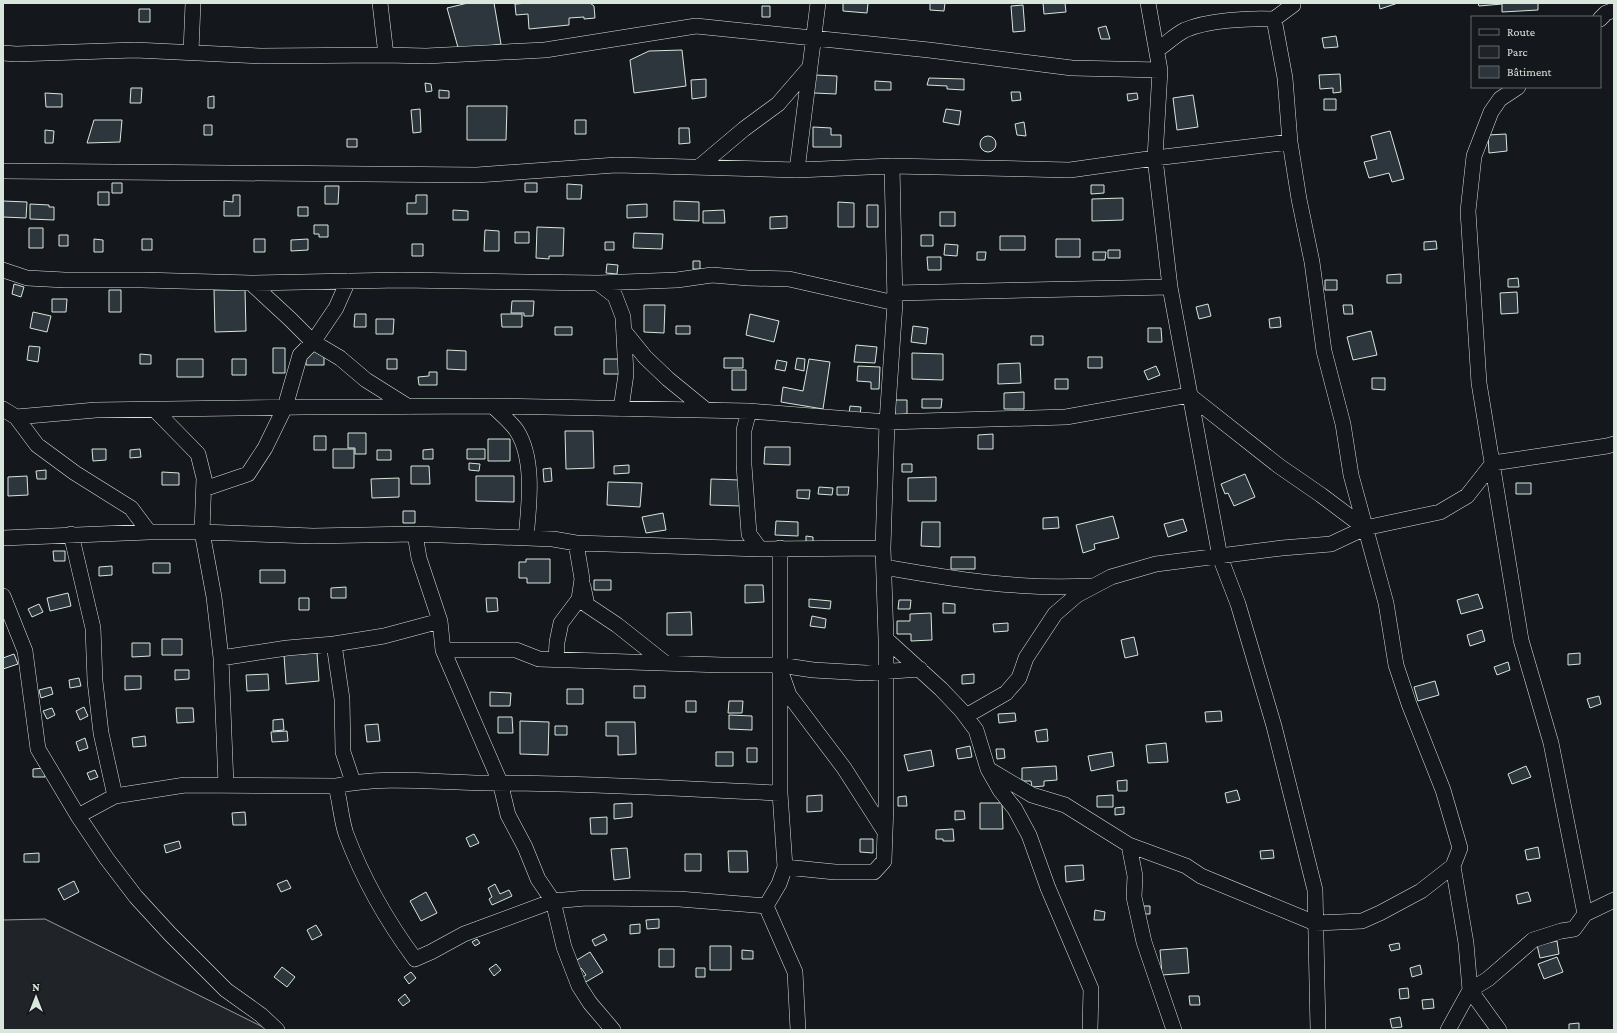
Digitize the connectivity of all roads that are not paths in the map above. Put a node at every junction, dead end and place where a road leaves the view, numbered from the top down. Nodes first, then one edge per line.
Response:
1 (193, 3) edge
2 (380, 3) edge
3 (818, 3) edge
4 (1148, 3) edge
5 (1293, 3) edge
6 (1614, 10) edge
7 (1601, 17) edge
8 (1274, 19) junction
9 (813, 38) junction
10 (1157, 50) junction
11 (192, 52) junction
12 (3, 53) edge
13 (386, 55) junction
14 (810, 67) junction
15 (1160, 70) junction
16 (1516, 88) edge
17 (1290, 142) junction
18 (1155, 158) junction
19 (892, 166) junction
20 (699, 168) junction
21 (797, 170) junction
22 (3, 171) edge
23 (3, 270) edge
24 (348, 281) junction
25 (251, 283) junction
26 (598, 283) junction
27 (1170, 287) junction
28 (895, 298) junction
29 (624, 331) junction
30 (313, 342) junction
31 (1189, 395) junction
32 (493, 406) junction
33 (285, 407) junction
34 (409, 407) junction
35 (3, 409) edge
36 (621, 409) junction
37 (155, 410) junction
38 (706, 410) junction
39 (749, 411) junction
40 (16, 417) junction
41 (887, 422) junction
42 (1614, 444) edge
43 (1493, 463) junction
44 (204, 489) junction
45 (1365, 528) junction
46 (148, 532) junction
47 (202, 532) junction
48 (71, 534) junction
49 (415, 534) junction
50 (3, 538) edge
51 (526, 538) junction
52 (576, 543) junction
53 (780, 548) junction
54 (883, 548) junction
55 (760, 549) junction
56 (1220, 557) junction
57 (884, 568) junction
58 (582, 579) junction
59 (1093, 586) junction
60 (3, 596) edge
61 (440, 621) junction
62 (886, 638) junction
63 (334, 644) junction
64 (443, 650) junction
65 (221, 658) junction
66 (556, 660) junction
67 (665, 663) junction
68 (780, 665) junction
69 (920, 669) junction
70 (886, 672) junction
71 (966, 716) junction
72 (988, 770) junction
73 (353, 782) junction
74 (500, 782) junction
75 (226, 785) junction
76 (336, 786) junction
77 (780, 793) junction
78 (115, 796) junction
79 (78, 816) junction
80 (885, 832) junction
81 (1129, 845) junction
82 (1453, 866) junction
83 (785, 867) junction
84 (1614, 900) edge
85 (553, 901) junction
86 (766, 906) junction
87 (1585, 914) junction
88 (1315, 923) junction
89 (1470, 990) junction
90 (277, 1030) edge
91 (613, 1030) edge
92 (798, 1030) edge
93 (1090, 1030) edge
94 (1174, 1030) edge
95 (1318, 1030) edge
96 (1448, 1030) edge
97 (1499, 1030) edge

1 - 11 street
2 - 13 street
3 - 9 street
4 - 10 street
5 - 8 street
6 - 7 street
8 - 10 street
8 - 17 street
9 - 13 street
9 - 14 street
9 - 15 street
10 - 15 street
11 - 12 street
11 - 13 street
14 - 20 street
14 - 21 street
15 - 18 street
16 - 43 street
17 - 18 street
17 - 45 street
18 - 19 street
18 - 27 street
19 - 21 street
19 - 28 street
20 - 21 street
20 - 22 street
23 - 25 street
24 - 25 street
24 - 26 street
24 - 30 street
25 - 30 street
26 - 28 street
26 - 29 street
27 - 28 street
27 - 31 street
28 - 41 street
29 - 36 street
29 - 38 street
30 - 33 street
30 - 34 street
31 - 41 street
31 - 45 street
31 - 56 street
32 - 34 street
32 - 36 street
32 - 51 street
33 - 34 street
33 - 37 street
33 - 44 street
35 - 40 street
36 - 38 street
37 - 40 street
37 - 44 street
38 - 39 street
39 - 41 street
39 - 55 street
40 - 46 street
41 - 54 street
42 - 43 street
43 - 45 street
43 - 87 street
44 - 47 street
45 - 56 street
45 - 82 street
46 - 47 street
46 - 48 street
47 - 49 street
47 - 65 street
48 - 50 street
48 - 78 street
49 - 51 street
49 - 61 street
51 - 52 street
52 - 55 street
52 - 58 street
53 - 54 street
53 - 55 street
53 - 68 street
54 - 57 street
56 - 59 street
56 - 88 street
57 - 59 street
57 - 62 street
58 - 66 street
58 - 67 street
59 - 71 street
60 - 79 street
61 - 63 street
61 - 64 street
62 - 69 street
62 - 70 street
63 - 65 street
63 - 73 street
64 - 66 street
64 - 74 street
65 - 75 street
66 - 67 street
67 - 68 street
68 - 70 street
68 - 77 street
68 - 80 street
69 - 70 street
69 - 71 street
70 - 80 street
71 - 72 street
72 - 81 street
72 - 93 street
73 - 74 street
73 - 76 street
74 - 77 street
74 - 85 street
75 - 76 street
75 - 78 street
76 - 85 street
77 - 83 street
78 - 79 street
79 - 90 street
80 - 83 street
81 - 88 street
81 - 94 street
82 - 88 street
82 - 89 street
83 - 86 street
84 - 87 street
85 - 86 street
85 - 91 street
86 - 92 street
87 - 89 street
88 - 95 street
89 - 96 street
89 - 97 street

